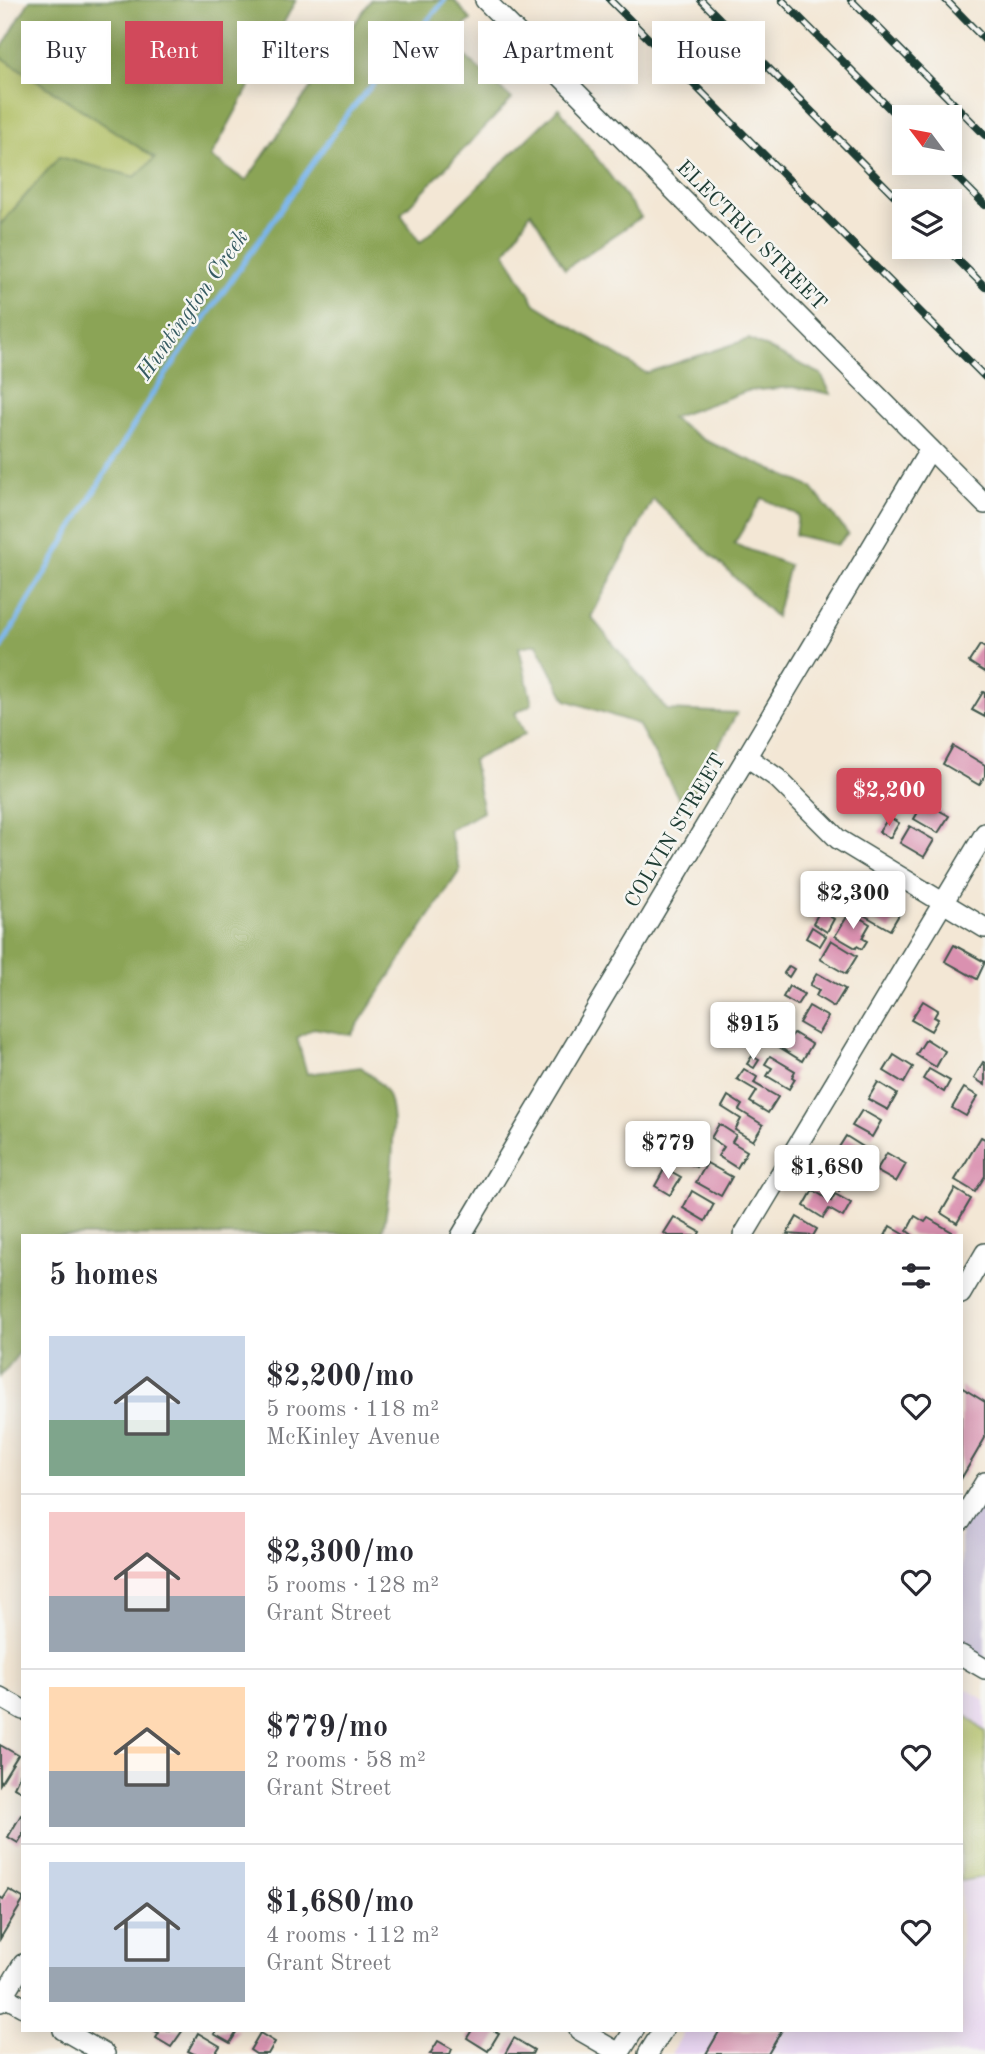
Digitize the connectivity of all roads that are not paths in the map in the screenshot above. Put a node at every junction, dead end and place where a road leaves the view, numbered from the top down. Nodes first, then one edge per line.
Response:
1 (485, 0) edge
2 (930, 449) junction
3 (985, 504) edge
4 (747, 757) junction
5 (985, 833) edge
6 (943, 903) junction
7 (985, 928) edge
8 (462, 1234) edge
9 (744, 1234) edge
10 (985, 1254) edge
11 (963, 1291) edge
12 (985, 1482) edge
13 (963, 1518) edge
14 (963, 1656) edge
15 (985, 1670) edge
16 (0, 1697) edge
17 (21, 1709) edge
18 (21, 1967) edge
19 (1, 1997) edge
20 (21, 2006) edge
21 (66, 2032) edge
22 (582, 2032) edge
23 (633, 2032) edge
24 (662, 2032) edge
25 (105, 2054) edge
26 (619, 2054) edge
27 (648, 2054) edge

1 - 2 street, ELECTRIC STREET
2 - 3 street, ELECTRIC STREET
2 - 4 street, COLVIN STREET
4 - 6 street
4 - 8 street, COLVIN STREET
5 - 6 street
6 - 7 street
6 - 9 street
10 - 11 street
12 - 13 street
14 - 15 street
16 - 17 street
18 - 19 street
19 - 20 street
21 - 25 street
22 - 26 street
23 - 26 street
24 - 27 street

